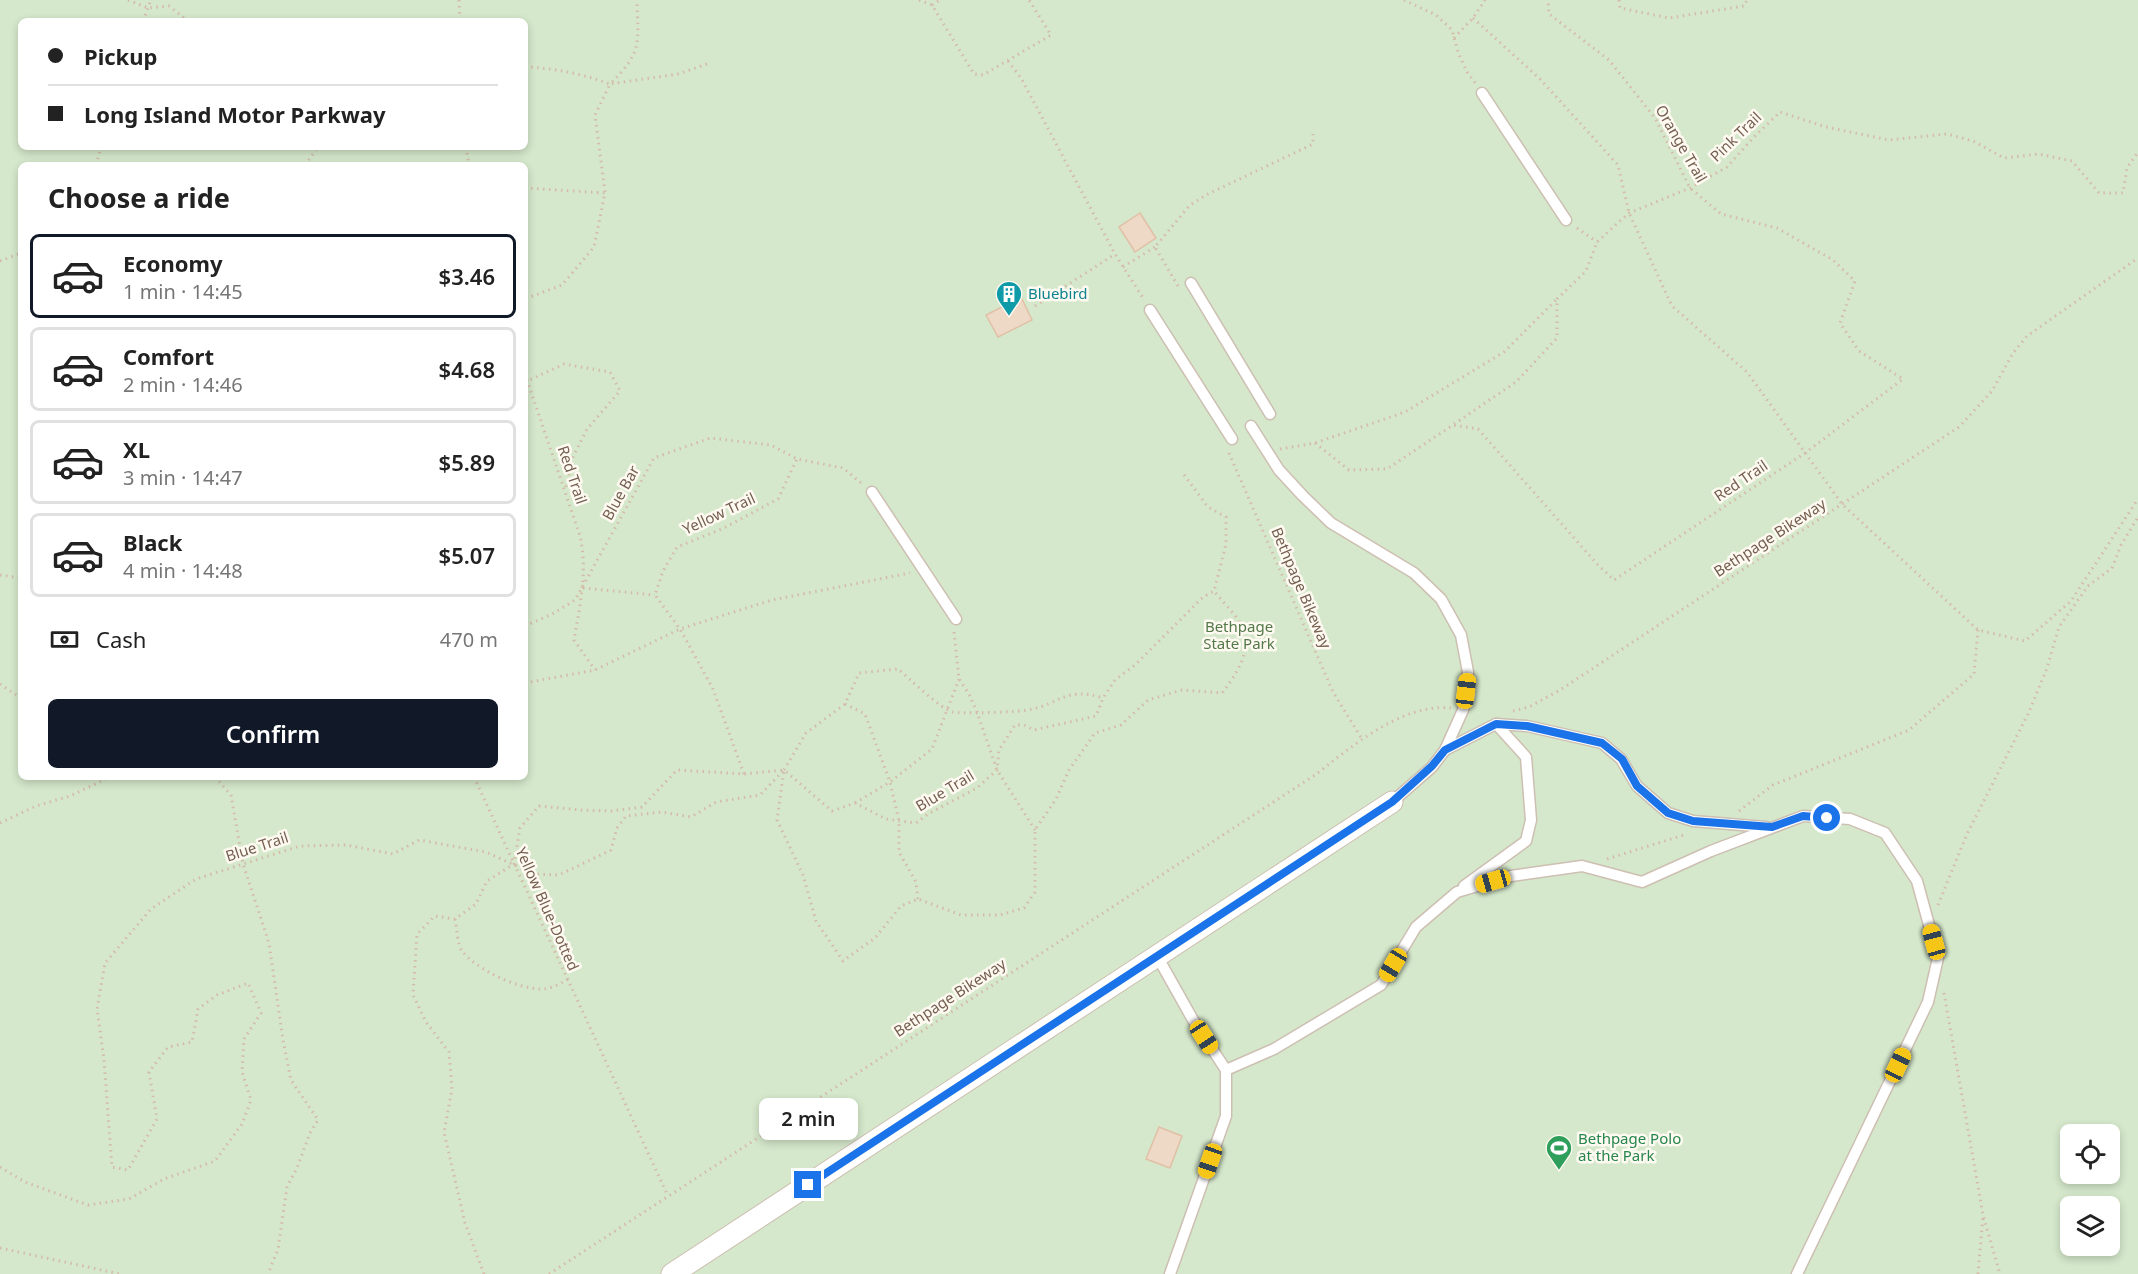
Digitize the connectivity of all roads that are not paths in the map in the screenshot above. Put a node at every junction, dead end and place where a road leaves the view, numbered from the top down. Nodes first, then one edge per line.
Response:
1 (1482, 93) road end
2 (1566, 220) road end
3 (1191, 283) dead end
4 (1150, 310) road end
5 (1270, 414) dead end
6 (1251, 426) dead end
7 (1232, 439) dead end
8 (872, 492) road end
9 (955, 623) road end
10 (1496, 724) junction
11 (1445, 750) junction
12 (1392, 802) joint
13 (1772, 827) junction
14 (1457, 891) junction
15 (1157, 956) junction
16 (1226, 1070) junction
17 (672, 1274) edge
18 (1170, 1274) edge
19 (1797, 1274) edge

1 - 2 lane
3 - 5 lane
4 - 7 lane
6 - 11 lane
8 - 9 lane
10 - 11 lane
10 - 13 lane
10 - 14 lane
11 - 12 lane
12 - 15 street
13 - 14 lane
13 - 19 lane
14 - 16 lane
15 - 16 lane
15 - 17 street
16 - 18 lane

